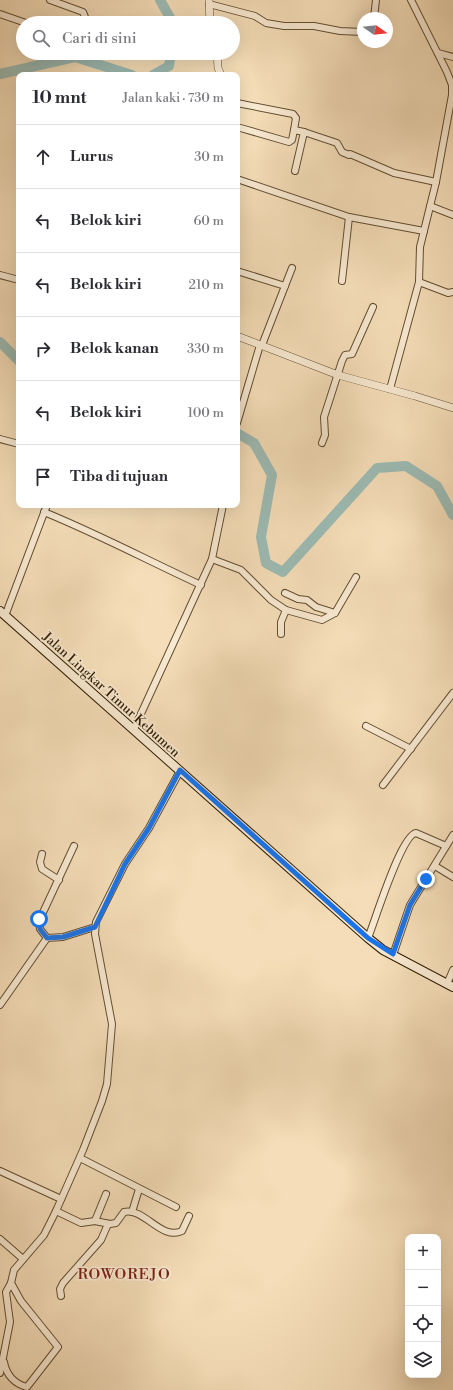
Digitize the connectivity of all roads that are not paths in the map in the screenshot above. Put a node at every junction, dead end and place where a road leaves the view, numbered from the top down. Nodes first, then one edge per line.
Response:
1 (50, 0) edge
2 (376, 0) edge
3 (411, 0) edge
4 (209, 2) edge
5 (375, 12) edge
6 (0, 14) edge
7 (85, 16) edge
8 (210, 16) edge
9 (16, 20) edge
10 (357, 32) edge
11 (438, 53) junction
12 (453, 57) edge
13 (217, 60) edge
14 (220, 72) edge
15 (240, 104) edge
16 (240, 128) edge
17 (294, 130) junction
18 (304, 132) junction
19 (295, 171) dead end
20 (240, 180) edge
21 (436, 182) junction
22 (430, 206) junction
23 (453, 216) edge
24 (349, 217) junction
25 (424, 231) junction
26 (292, 268) dead end
27 (240, 272) edge
28 (0, 275) edge
29 (16, 279) edge
30 (342, 281) dead end
31 (419, 282) junction
32 (285, 286) junction
33 (453, 292) edge
34 (373, 307) dead end
35 (240, 337) edge
36 (261, 345) junction
37 (338, 375) junction
38 (390, 389) junction
39 (240, 404) edge
40 (453, 408) edge
41 (0, 439) edge
42 (16, 443) edge
43 (322, 443) dead end
44 (46, 508) edge
45 (222, 508) edge
46 (44, 512) junction
47 (212, 559) junction
48 (356, 577) dead end
49 (201, 585) junction
50 (285, 593) dead end
51 (286, 610) junction
52 (3, 613) edge
53 (335, 613) junction
54 (281, 634) dead end
55 (453, 693) edge
56 (366, 726) dead end
57 (134, 729) junction
58 (411, 749) junction
59 (180, 770) junction
60 (383, 785) dead end
61 (453, 835) edge
62 (74, 846) dead end
63 (446, 846) junction
64 (42, 854) dead end
65 (435, 866) junction
66 (453, 877) edge
67 (59, 880) junction
68 (95, 927) junction
69 (47, 938) junction
70 (368, 938) junction
71 (393, 954) junction
72 (453, 970) edge
73 (450, 986) edge
74 (0, 1005) edge
75 (80, 1158) junction
76 (0, 1171) edge
77 (139, 1189) junction
78 (106, 1194) dead end
79 (62, 1199) junction
80 (176, 1206) dead end
81 (56, 1211) junction
82 (132, 1212) junction
83 (189, 1216) dead end
84 (95, 1221) junction
85 (108, 1224) junction
86 (0, 1239) edge
87 (23, 1259) junction
88 (11, 1282) junction
89 (61, 1296) dead end
90 (3, 1356) junction
91 (0, 1373) edge
92 (29, 1389) edge

1 - 7 street
2 - 5 street
3 - 11 street
4 - 8 street
4 - 10 street
6 - 9 street
11 - 12 street
11 - 21 street
13 - 14 street
15 - 17 street
16 - 17 street
17 - 18 street
18 - 19 street
18 - 21 street
20 - 24 street
21 - 22 street
22 - 23 street
22 - 25 street
24 - 25 street
24 - 30 street
25 - 31 street
26 - 32 street
27 - 32 street
28 - 29 street
31 - 33 street
31 - 38 street
32 - 36 street
34 - 37 street
35 - 36 street
36 - 37 street
36 - 39 street
37 - 38 street
37 - 43 street
38 - 40 street
41 - 42 street
44 - 46 street
45 - 47 street
46 - 49 street
46 - 52 street
47 - 49 street
47 - 51 street
48 - 53 street
49 - 57 street
50 - 53 street
51 - 53 street
51 - 54 street
52 - 57 main road, Jalan Lingkar Timur Kebumen
55 - 58 street
56 - 58 street
57 - 59 main road, Jalan Lingkar Timur Kebumen
58 - 60 street
59 - 68 street
59 - 70 main road, Jalan Lingkar Timur Kebumen
61 - 63 street
62 - 67 street
63 - 65 street
63 - 70 street
64 - 67 street
65 - 66 street
65 - 71 street
67 - 69 street
68 - 69 street
68 - 75 street
69 - 74 street
70 - 71 main road, Jalan Lingkar Timur Kebumen
71 - 73 main road, Jalan Lingkar Timur Kebumen
72 - 73 street
75 - 77 street
75 - 79 street
76 - 79 street
77 - 80 street
77 - 82 street
78 - 84 street
79 - 81 street
81 - 84 street
81 - 87 street
82 - 83 street
82 - 85 street
84 - 85 street
85 - 89 street
86 - 87 street
87 - 88 street
88 - 90 street
88 - 92 street
90 - 91 street
90 - 92 street

